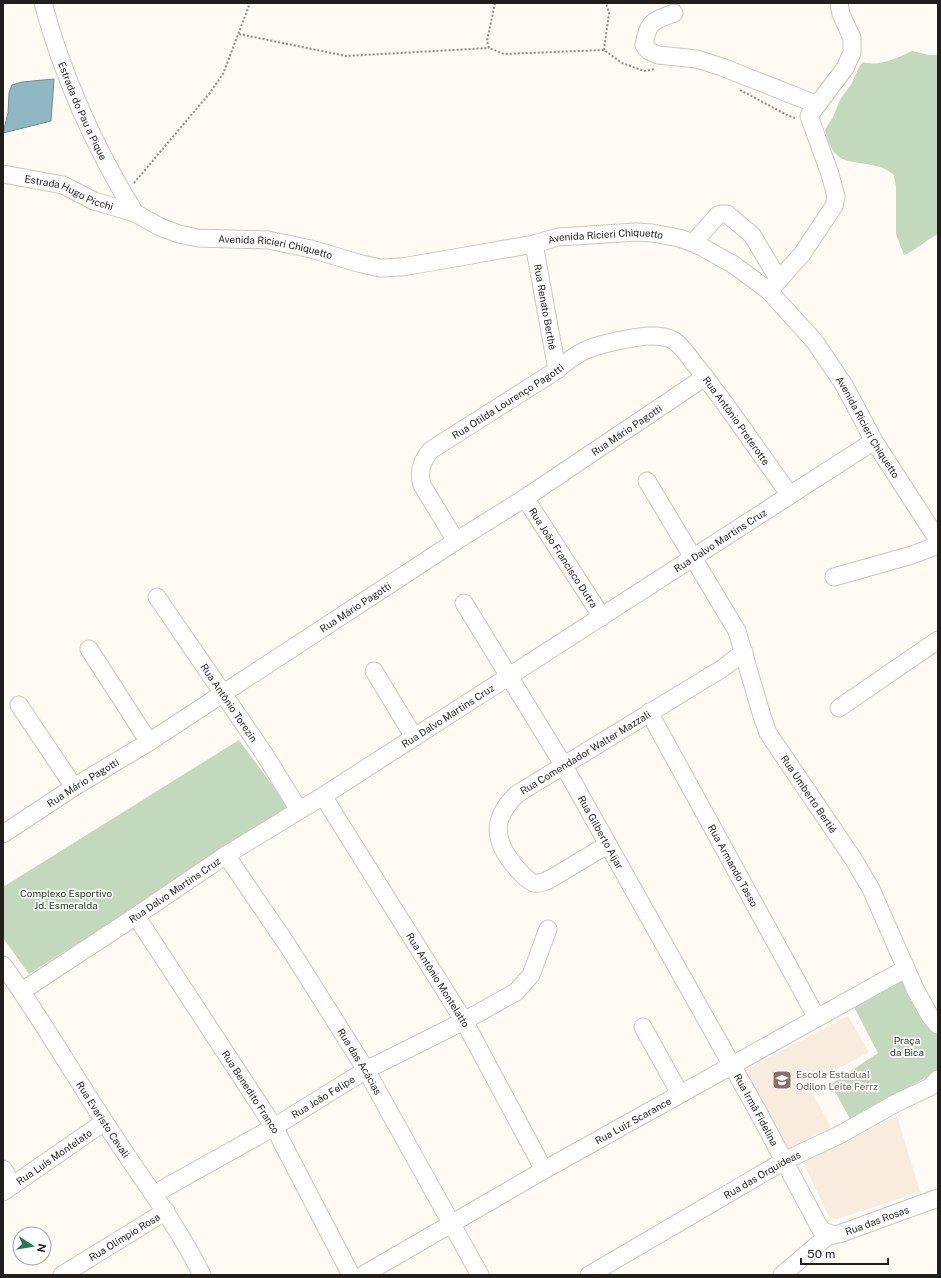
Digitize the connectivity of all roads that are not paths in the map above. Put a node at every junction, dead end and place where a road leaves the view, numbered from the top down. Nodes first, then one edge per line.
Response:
1 (43, 3) edge
2 (839, 3) edge
3 (674, 13) dead end
4 (808, 108) junction
5 (3, 174) edge
6 (115, 181) junction
7 (94, 201) junction
8 (135, 213) junction
9 (692, 243) junction
10 (534, 244) junction
11 (774, 285) junction
12 (681, 348) joint
13 (557, 370) junction
14 (705, 377) junction
15 (874, 440) junction
16 (647, 481) dead end
17 (790, 495) junction
18 (525, 498) junction
19 (938, 540) edge
20 (456, 541) junction
21 (938, 546) edge
22 (694, 557) junction
23 (834, 577) dead end
24 (157, 597) dead end
25 (464, 603) dead end
26 (602, 617) junction
27 (938, 640) edge
28 (88, 649) dead end
29 (744, 652) junction
30 (374, 671) dead end
31 (509, 677) junction
32 (222, 693) junction
33 (19, 705) dead end
34 (839, 708) dead end
35 (649, 712) junction
36 (414, 737) junction
37 (149, 742) junction
38 (564, 766) junction
39 (74, 787) junction
40 (323, 796) junction
41 (299, 810) junction
42 (3, 834) edge
43 (607, 845) junction
44 (226, 855) junction
45 (136, 916) junction
46 (548, 929) dead end
47 (3, 965) edge
48 (905, 969) junction
49 (22, 991) junction
50 (817, 1018) junction
51 (464, 1021) junction
52 (938, 1025) edge
53 (643, 1027) dead end
54 (732, 1066) junction
55 (366, 1070) junction
56 (938, 1079) edge
57 (680, 1094) junction
58 (104, 1122) junction
59 (274, 1127) junction
60 (784, 1161) junction
61 (3, 1169) edge
62 (544, 1170) junction
63 (8, 1188) edge
64 (154, 1194) junction
65 (938, 1198) edge
66 (166, 1211) junction
67 (452, 1223) junction
68 (830, 1234) junction
69 (62, 1275) edge
70 (202, 1275) edge
71 (351, 1275) edge
72 (363, 1275) edge
73 (480, 1275) edge
74 (589, 1275) edge
75 (782, 1275) edge

1 - 6 street, Estrada do Pau a Pique
2 - 4 street
3 - 4 street
4 - 11 street
5 - 7 street, Estrada Hugo Picchi
6 - 7 street
6 - 8 street, Estrada do Pau a Pique
7 - 8 street, Estrada Hugo Picchi
8 - 10 street, Avenida Ricieri Chiquetto
9 - 10 street, Avenida Ricieri Chiquetto
9 - 11 street, Avenida Ricieri Chiquetto
9 - 11 street
10 - 13 street, Rua Renato Berthê
11 - 15 street, Avenida Ricieri Chiquetto
12 - 13 street, Rua Otilda Lourenço Pagotti
12 - 14 street, Rua Antônio Preterotte
13 - 20 street, Rua Otilda Lourenço Pagotti
14 - 17 street, Rua Antônio Preterotte
14 - 18 street, Rua Mário Pagotti
15 - 17 street, Rua Dalvo Martins Cruz
15 - 19 street, Avenida Ricieri Chiquetto
16 - 22 street, Rua Umberto Bertié
17 - 22 street, Rua Dalvo Martins Cruz
18 - 20 street, Rua Mário Pagotti
18 - 26 street, Rua João Francisco Dutra
20 - 32 street, Rua Mário Pagotti
21 - 23 street
22 - 26 street, Rua Dalvo Martins Cruz
22 - 29 street, Rua Umberto Bertié
24 - 32 street, Rua Antônio Torezin
25 - 31 street, Rua Gilberto Aijar
26 - 31 street, Rua Dalvo Martins Cruz
27 - 34 street
28 - 37 street
29 - 35 street, Rua Comendador Walter Mazzali
29 - 48 street, Rua Umberto Bertié
30 - 36 street
31 - 36 street, Rua Dalvo Martins Cruz
31 - 38 street, Rua Gilberto Aijar
32 - 37 street, Rua Mário Pagotti
32 - 41 street, Rua Antônio Torezin
33 - 39 street
35 - 38 street, Rua Comendador Walter Mazzali
35 - 50 street, Rua Armando Tasso
36 - 40 street, Rua Dalvo Martins Cruz
37 - 39 street, Rua Mário Pagotti
38 - 43 street, Rua Gilberto Aijar
38 - 43 street, Rua Comendador Walter Mazzali
39 - 42 street, Rua Mário Pagotti
40 - 41 street, Rua Dalvo Martins Cruz
40 - 51 street, Rua Antônio Montelatto
41 - 44 street, Rua Dalvo Martins Cruz
43 - 54 street, Rua Gilberto Aijar
44 - 45 street, Rua Dalvo Martins Cruz
44 - 55 street, Rua das Acácias
45 - 49 street, Rua Dalvo Martins Cruz
45 - 59 street, Rua Benedito Franco
46 - 51 street, Rua João Felipe
47 - 49 street, Rua Evaristo Cavali
48 - 50 street, Rua Luiz Scarance
48 - 52 street, Rua Umberto Bertié
49 - 58 street, Rua Evaristo Cavali
50 - 54 street, Rua Luiz Scarance
51 - 55 street, Rua João Felipe
51 - 62 street, Rua Antônio Montelatto
53 - 57 street
54 - 57 street, Rua Luiz Scarance
54 - 60 street, Rua Irmã Fidelina
55 - 59 street, Rua João Felipe
55 - 67 street, Rua das Acácias
56 - 60 street, Rua das Orquídeas
57 - 62 street, Rua Luiz Scarance
58 - 63 street, Rua Luís Montelato
58 - 64 street, Rua Evaristo Cavali
59 - 64 street, Rua João Felipe
59 - 71 street, Rua Benedito Franco
60 - 68 street, Rua Irmã Fidelina
60 - 74 street, Rua das Orquídeas
61 - 63 street
62 - 67 street, Rua Luiz Scarance
64 - 66 street, Rua Evaristo Cavali
65 - 68 street, Rua das Rosas
66 - 69 street, Rua Olímpio Rosa
66 - 70 street, Rua Evaristo Cavali
67 - 72 street, Rua Luiz Scarance
67 - 73 street, Rua das Acácias
68 - 75 street

